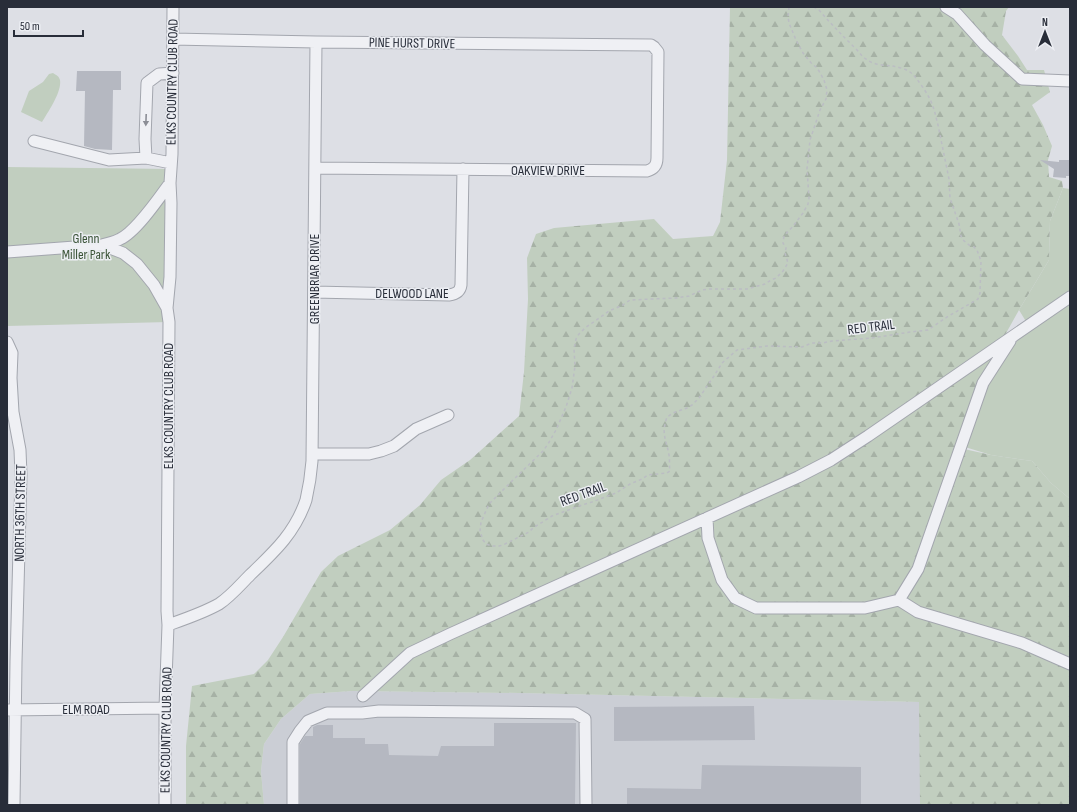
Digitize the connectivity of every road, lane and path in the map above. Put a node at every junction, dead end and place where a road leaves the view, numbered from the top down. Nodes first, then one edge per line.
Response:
1 (173, 7) edge
2 (789, 7) edge
3 (814, 7) edge
4 (946, 7) edge
5 (173, 39) junction
6 (316, 42) junction
7 (651, 45) joint
8 (172, 73) junction
9 (1070, 81) edge
10 (34, 142) dead end
11 (146, 158) junction
12 (171, 163) junction
13 (315, 168) junction
14 (463, 169) junction
15 (170, 183) junction
16 (102, 245) junction
17 (7, 252) edge
18 (314, 292) junction
19 (1070, 297) edge
20 (167, 308) junction
21 (1012, 337) junction
22 (7, 342) edge
23 (448, 415) dead end
24 (312, 454) junction
25 (707, 518) junction
26 (899, 600) junction
27 (168, 626) junction
28 (1070, 664) edge
29 (362, 696) dead end
30 (165, 708) junction
31 (11, 710) edge
32 (14, 805) edge
33 (165, 805) edge
34 (293, 805) edge
35 (586, 805) edge

1 - 5 street, ELKS COUNTRY CLUB ROAD
2 - 3 path, RED TRAIL
4 - 9 street
5 - 6 street, PINE HURST DRIVE
5 - 8 street, ELKS COUNTRY CLUB ROAD
6 - 7 street, PINE HURST DRIVE
6 - 13 street, GREENBRIAR DRIVE
7 - 14 street, OAKVIEW DRIVE
8 -> 11 street
8 - 12 street, ELKS COUNTRY CLUB ROAD
10 - 11 street
11 - 12 street
12 - 15 street, ELKS COUNTRY CLUB ROAD
13 - 14 street, OAKVIEW DRIVE
13 - 18 street, GREENBRIAR DRIVE
14 - 18 street, DELWOOD LANE
15 - 16 street
15 - 20 street, ELKS COUNTRY CLUB ROAD
16 - 17 street
16 - 20 street
18 - 24 street, GREENBRIAR DRIVE
19 - 21 street
20 - 27 street, ELKS COUNTRY CLUB ROAD
21 - 25 street
21 - 26 street
22 - 31 street, NORTH 36TH STREET
23 - 24 street
24 - 27 street, GREENBRIAR DRIVE
25 - 26 street
25 - 29 street
26 - 28 street
27 - 30 street, ELKS COUNTRY CLUB ROAD
30 - 31 street, ELM ROAD
30 - 33 street, ELKS COUNTRY CLUB ROAD
31 - 32 street, NORTH 36TH STREET
34 - 35 street

